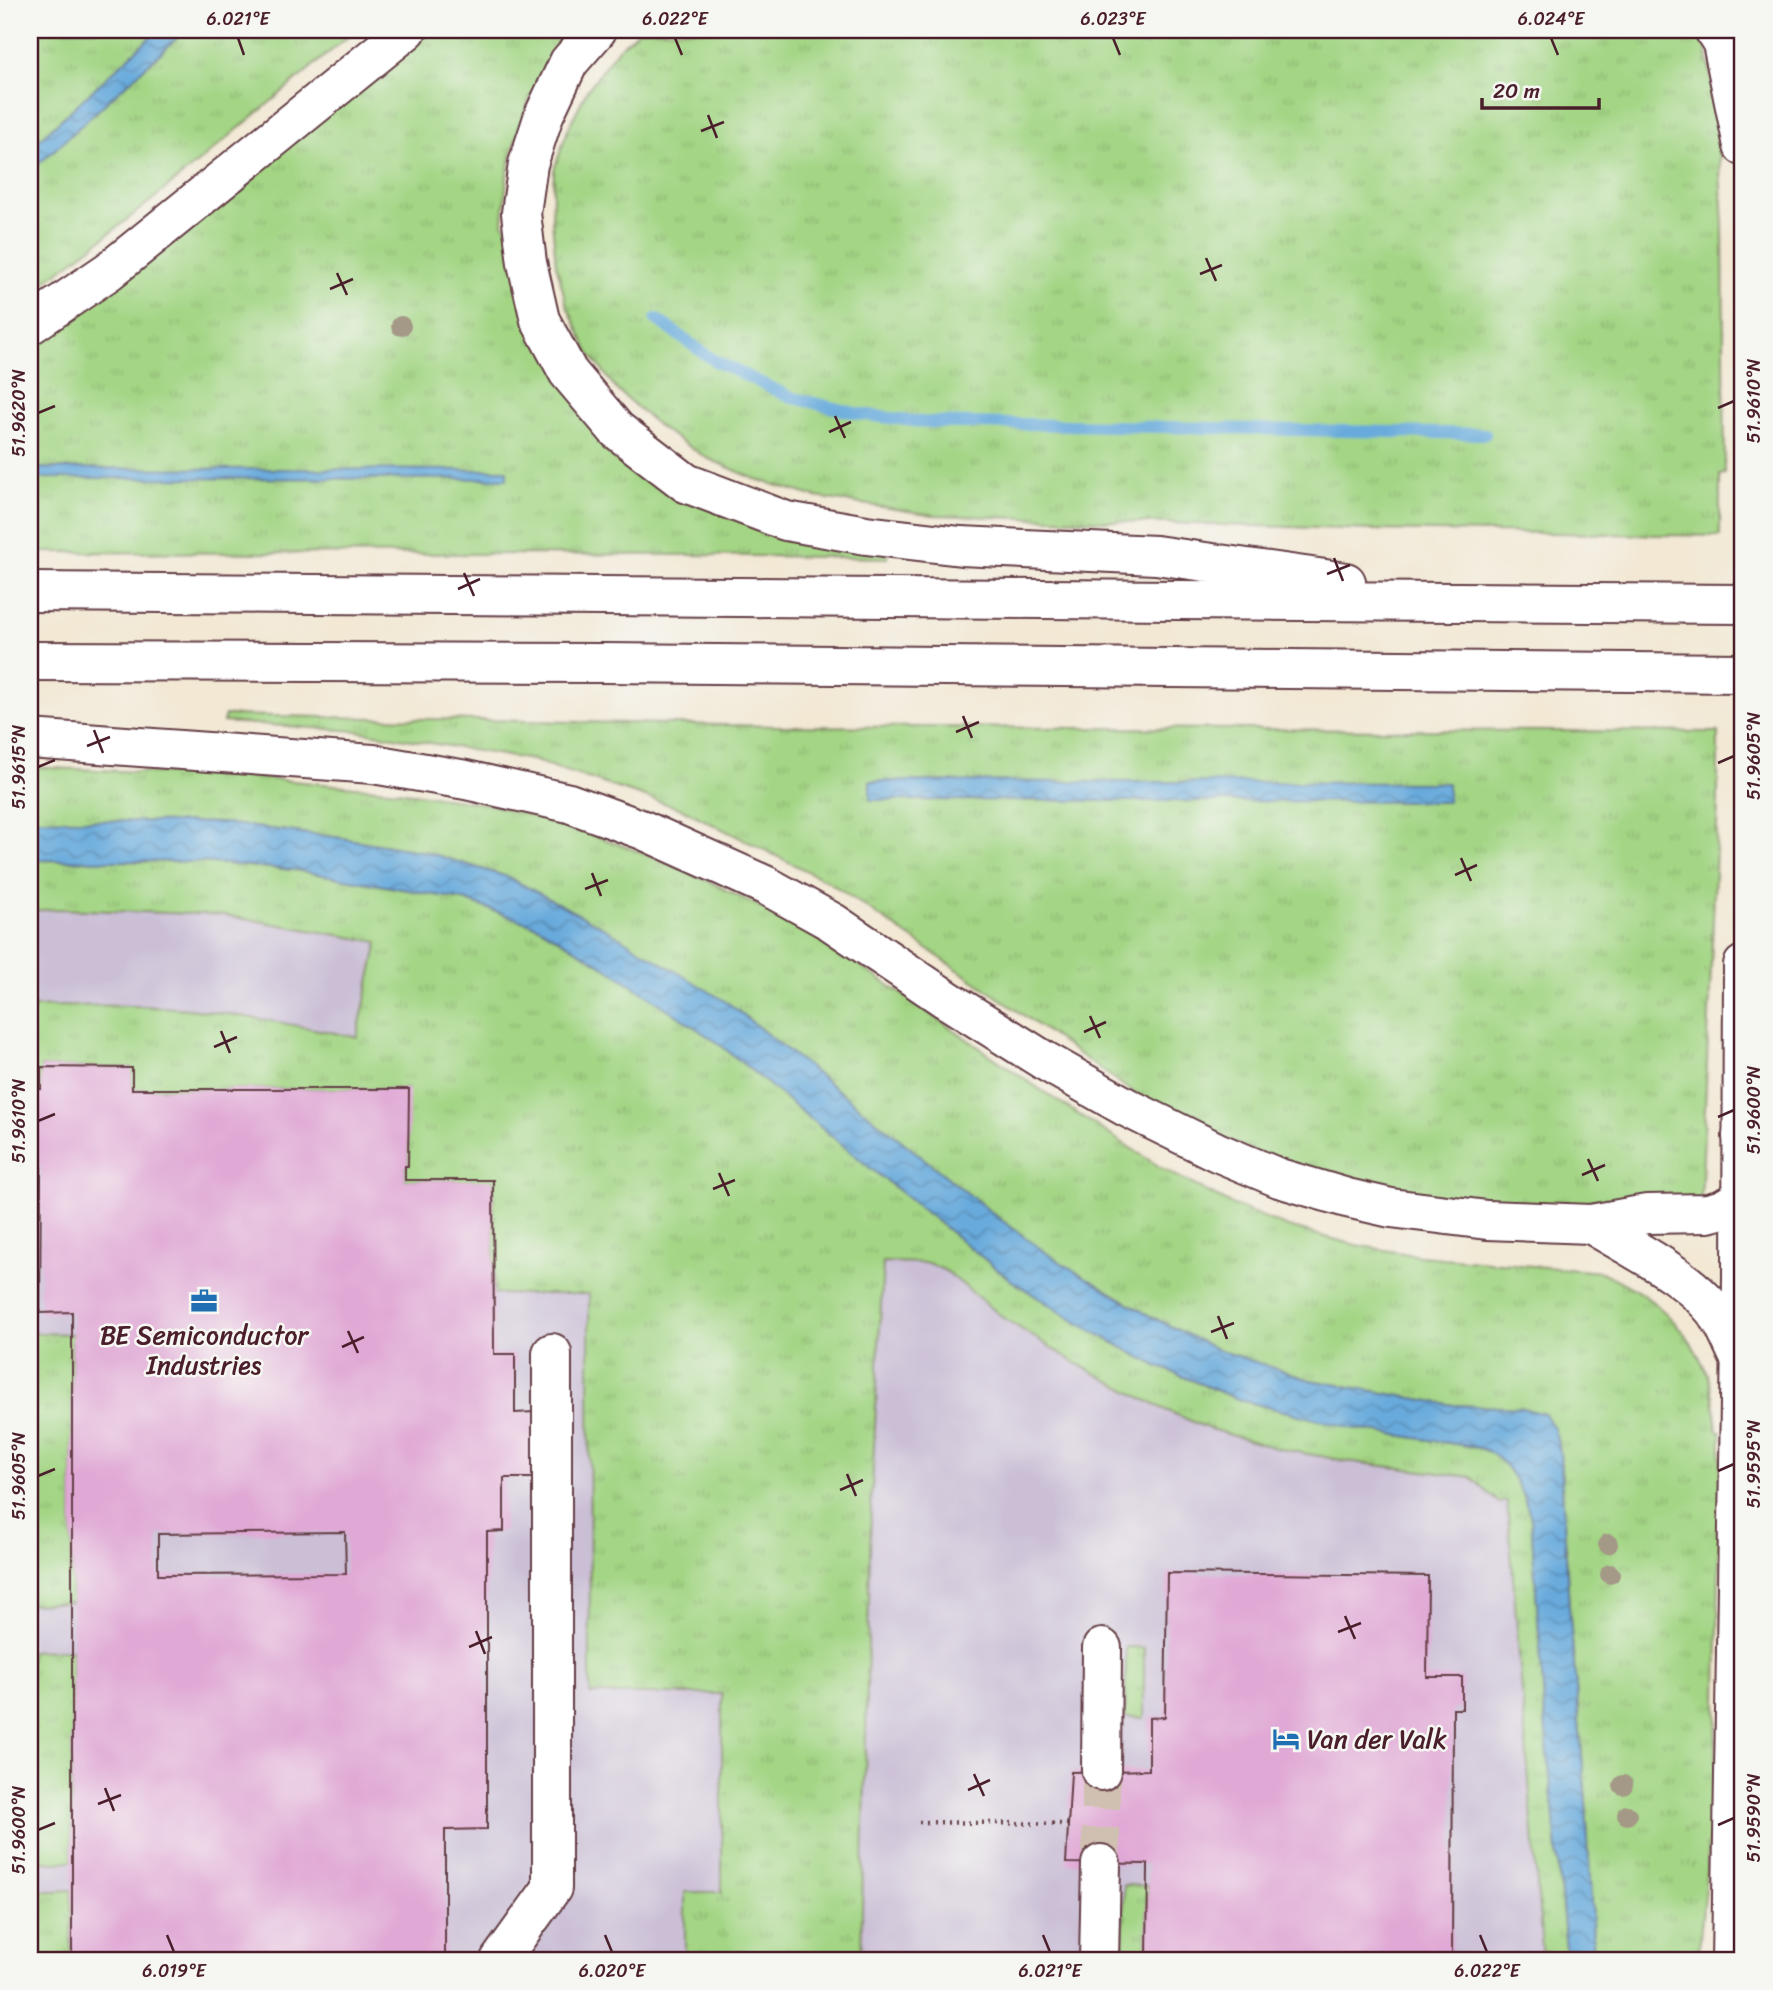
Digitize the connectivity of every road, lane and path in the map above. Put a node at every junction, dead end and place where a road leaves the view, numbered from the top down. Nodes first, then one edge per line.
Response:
1 (407, 30) edge
2 (597, 30) edge
3 (1714, 30) edge
4 (1743, 146) edge
5 (30, 325) edge
6 (30, 592) edge
7 (1501, 603) junction
8 (1743, 604) edge
9 (30, 661) edge
10 (1743, 673) edge
11 (30, 739) edge
12 (1743, 965) edge
13 (1743, 1137) edge
14 (1742, 1198) edge
15 (1591, 1224) junction
16 (552, 1353) dead end
17 (1740, 1359) junction
18 (1102, 1648) dead end
19 (1101, 1771) tunnel mouth
20 (919, 1822) dead end
21 (1068, 1824) dead end
22 (1101, 1864) tunnel mouth
23 (500, 1960) edge
24 (1099, 1960) edge
25 (1731, 1960) edge

1 - 5 main road
2 - 7 main road
3 - 4 main road
6 - 7 main road
7 - 8 main road
9 - 10 main road
11 - 15 main road
12 - 13 main road
13 - 14 main road
14 - 15 main road
14 - 17 main road
15 - 17 main road
16 - 23 main road
17 - 25 main road
18 - 19 main road
20 - 21 path
22 - 24 main road

